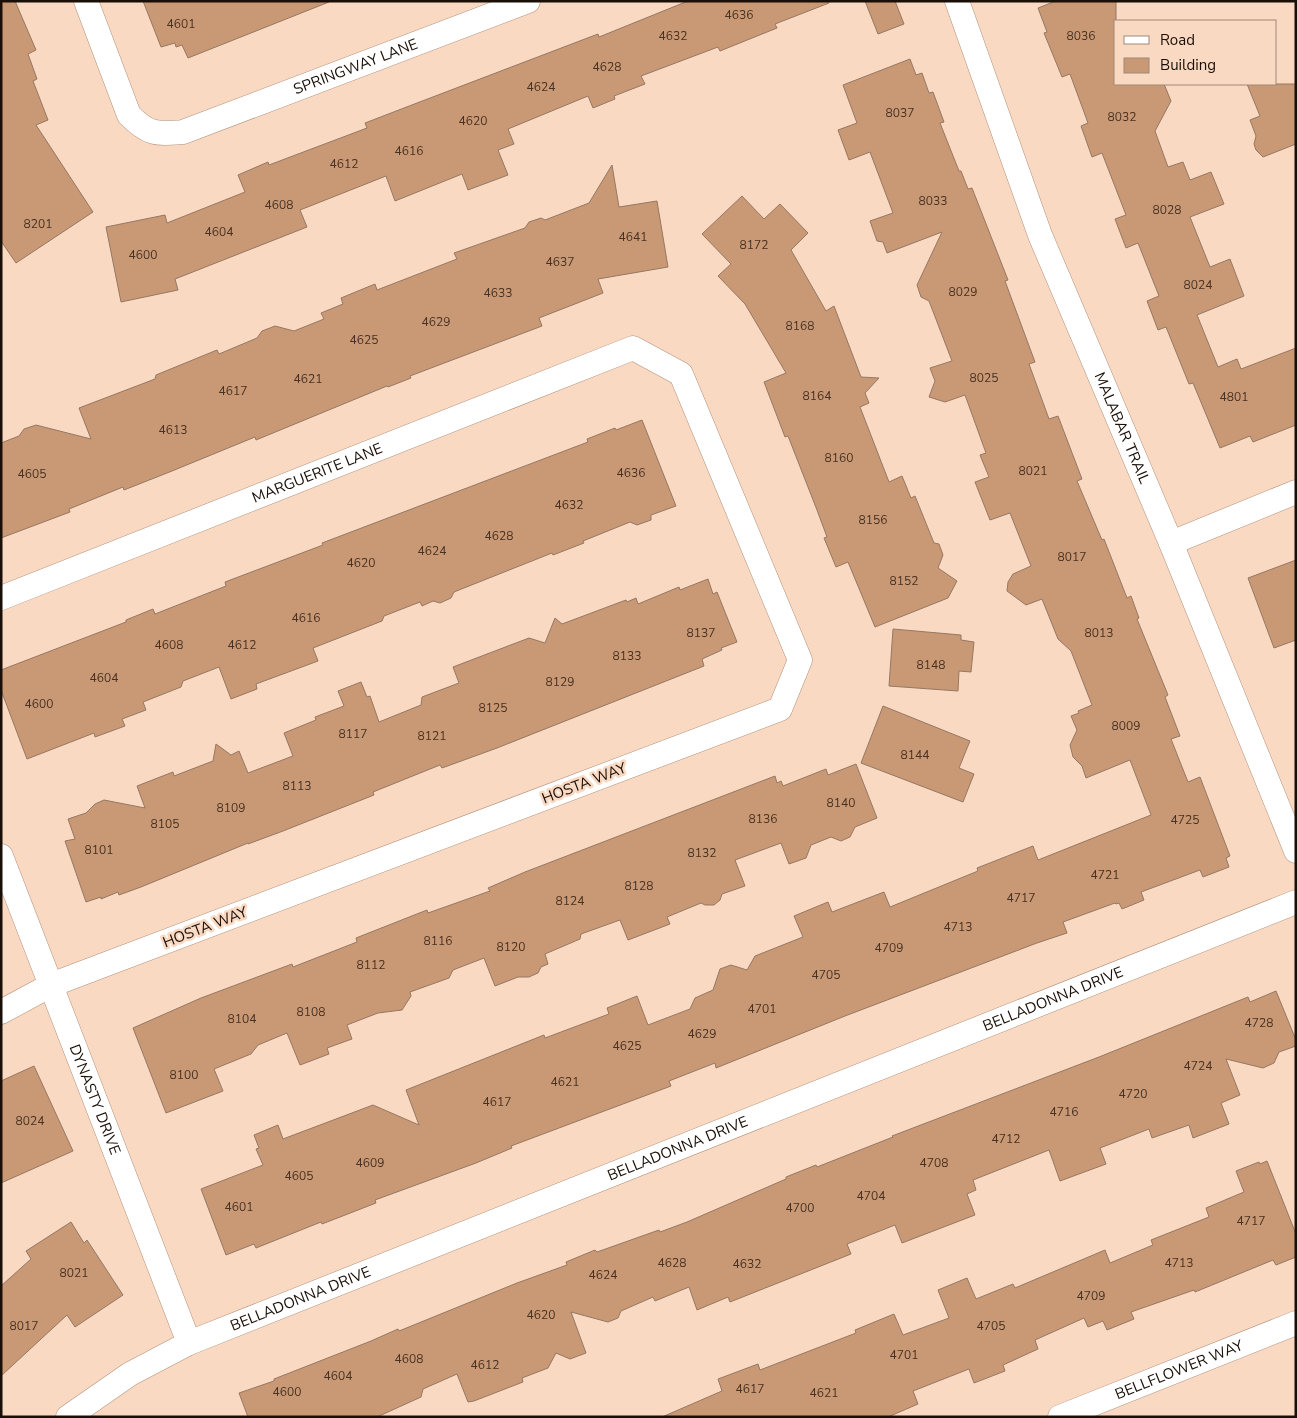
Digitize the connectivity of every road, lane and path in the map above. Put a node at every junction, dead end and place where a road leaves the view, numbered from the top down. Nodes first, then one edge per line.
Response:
1 (86, 1) edge
2 (528, 1) edge
3 (957, 1) edge
4 (634, 348) joint
5 (1296, 492) edge
6 (1171, 542) junction
7 (1, 598) edge
8 (1296, 852) edge
9 (1, 856) edge
10 (1296, 902) edge
11 (51, 985) junction
12 (1, 1012) edge
13 (1296, 1323) edge
14 (189, 1343) junction
15 (68, 1417) edge
16 (1060, 1417) edge

1 - 2 street, SPRINGWAY LANE
3 - 6 street, MALABAR TRAIL
4 - 7 street, MARGUERITE LANE
4 - 11 street, HOSTA WAY
5 - 6 street
6 - 8 street, MALABAR TRAIL
9 - 11 street, DYNASTY DRIVE
10 - 14 street, BELLADONNA DRIVE
11 - 12 street, HOSTA WAY
11 - 14 street, DYNASTY DRIVE
13 - 16 street, BELLFLOWER WAY
14 - 15 street, BELLADONNA DRIVE

